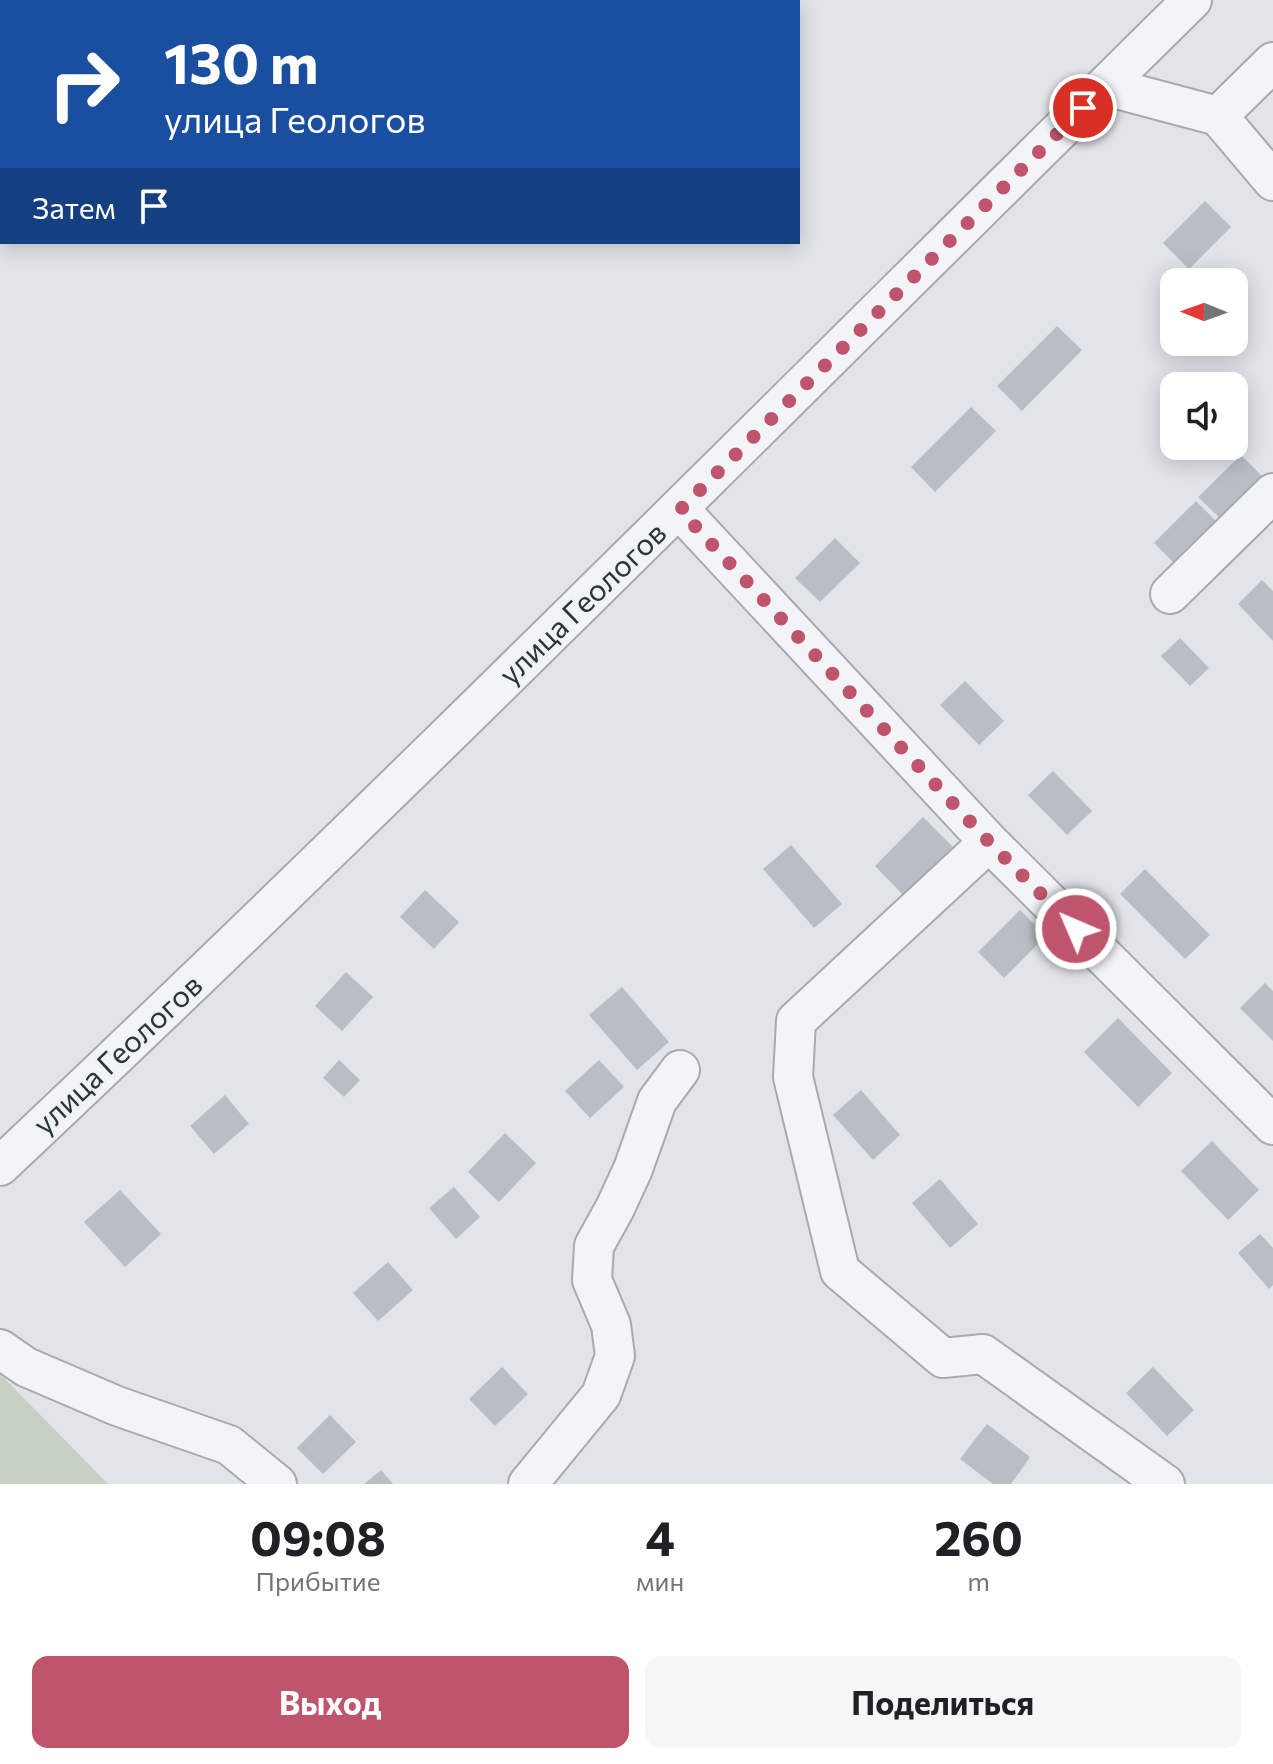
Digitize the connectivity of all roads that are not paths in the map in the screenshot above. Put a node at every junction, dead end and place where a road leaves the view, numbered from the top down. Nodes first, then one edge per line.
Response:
1 (1192, 0) edge
2 (1273, 62) edge
3 (1105, 86) junction
4 (1218, 116) junction
5 (1273, 181) edge
6 (1273, 493) edge
7 (680, 510) junction
8 (1170, 594) dead end
9 (989, 842) junction
10 (680, 1070) dead end
11 (1273, 1125) edge
12 (0, 1166) edge
13 (0, 1349) edge
14 (277, 1484) edge
15 (528, 1484) edge
16 (1165, 1484) edge

1 - 3 street, улица Геологов
2 - 4 street
3 - 4 street
3 - 7 street, улица Геологов
4 - 5 street
6 - 8 street
7 - 9 street
7 - 12 street, улица Геологов
9 - 11 street
9 - 16 street
10 - 15 street
13 - 14 street

